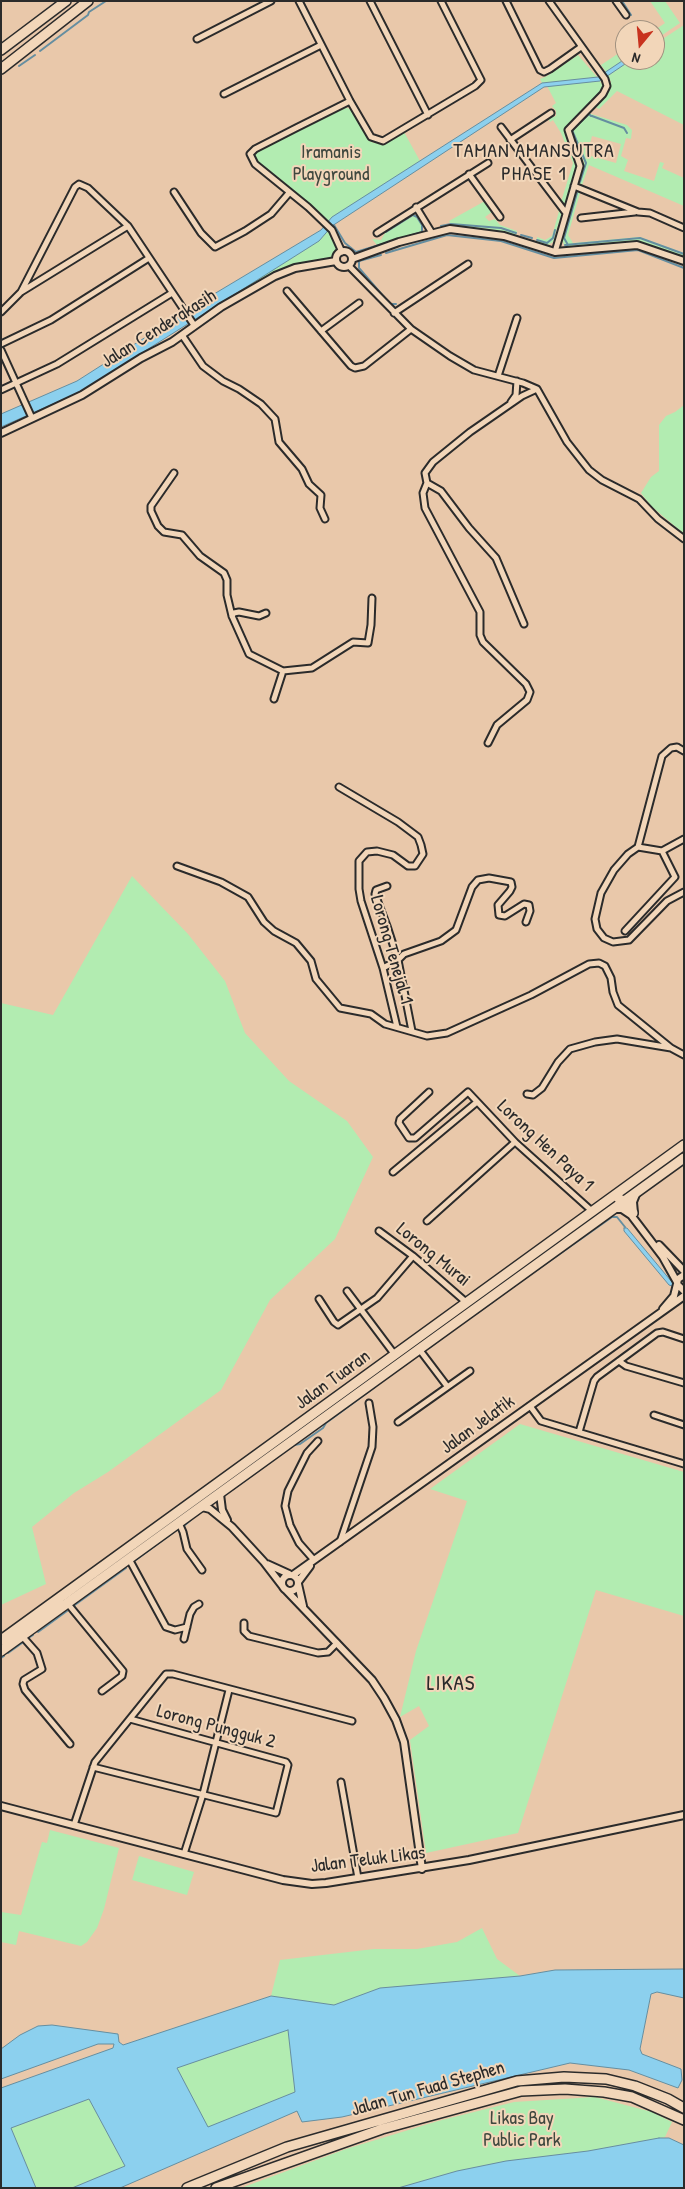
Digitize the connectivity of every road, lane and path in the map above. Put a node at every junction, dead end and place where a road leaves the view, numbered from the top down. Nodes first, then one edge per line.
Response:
1 (66, 1) edge
2 (74, 1) edge
3 (88, 1) edge
4 (271, 1) edge
5 (299, 1) edge
6 (370, 1) edge
7 (442, 1) edge
8 (506, 1) edge
9 (549, 1) edge
10 (616, 1) edge
11 (626, 15) dead end
12 (34, 24) junction
13 (197, 39) dead end
14 (321, 45) junction
15 (581, 47) junction
16 (1, 50) edge
17 (1, 69) edge
18 (224, 94) dead end
19 (350, 101) junction
20 (551, 112) dead end
21 (428, 115) junction
22 (500, 126) dead end
23 (510, 140) junction
24 (488, 163) dead end
25 (469, 174) junction
26 (574, 186) junction
27 (174, 192) dead end
28 (289, 193) junction
29 (416, 207) junction
30 (638, 212) junction
31 (566, 213) junction
32 (500, 217) dead end
33 (581, 218) dead end
34 (128, 226) junction
35 (684, 228) edge
36 (377, 233) dead end
37 (432, 233) junction
38 (342, 252) junction
39 (555, 252) junction
40 (150, 258) junction
41 (352, 259) junction
42 (336, 261) junction
43 (684, 262) edge
44 (468, 264) dead end
45 (350, 266) junction
46 (287, 290) dead end
47 (21, 292) junction
48 (172, 293) junction
49 (359, 303) dead end
50 (1, 312) edge
51 (394, 313) junction
52 (517, 318) dead end
53 (192, 323) junction
54 (411, 329) junction
55 (321, 331) junction
56 (182, 335) junction
57 (1, 344) edge
58 (1, 350) edge
59 (498, 376) junction
60 (16, 382) junction
61 (520, 382) junction
62 (537, 389) junction
63 (1, 390) edge
64 (522, 396) junction
65 (510, 403) junction
66 (31, 416) junction
67 (1, 433) edge
68 (174, 473) dead end
69 (427, 483) junction
70 (325, 519) dead end
71 (684, 539) edge
72 (372, 598) dead end
73 (266, 613) dead end
74 (232, 616) junction
75 (524, 624) dead end
76 (283, 671) junction
77 (274, 699) dead end
78 (488, 743) dead end
79 (684, 751) edge
80 (339, 787) dead end
81 (684, 839) edge
82 (638, 847) junction
83 (662, 851) junction
84 (177, 866) dead end
85 (386, 886) dead end
86 (684, 892) edge
87 (526, 922) dead end
88 (625, 931) dead end
89 (398, 960) junction
90 (383, 968) junction
91 (397, 1027) junction
92 (412, 1031) junction
93 (671, 1048) junction
94 (684, 1055) edge
95 (429, 1092) dead end
96 (527, 1094) dead end
97 (477, 1102) junction
98 (515, 1142) junction
99 (684, 1145) edge
100 (684, 1158) edge
101 (393, 1172) dead end
102 (638, 1191) junction
103 (624, 1201) junction
104 (611, 1210) junction
105 (593, 1212) junction
106 (633, 1213) junction
107 (427, 1220) dead end
108 (570, 1228) junction
109 (379, 1231) dead end
110 (413, 1256) junction
111 (684, 1273) edge
112 (677, 1283) junction
113 (347, 1291) dead end
114 (684, 1291) edge
115 (684, 1296) edge
116 (320, 1298) dead end
117 (467, 1303) junction
118 (360, 1308) junction
119 (661, 1312) junction
120 (684, 1339) edge
121 (419, 1350) junction
122 (392, 1358) junction
123 (619, 1361) junction
124 (470, 1371) dead end
125 (684, 1383) edge
126 (447, 1386) junction
127 (369, 1403) dead end
128 (530, 1406) junction
129 (654, 1415) dead end
130 (398, 1422) dead end
131 (684, 1425) edge
132 (579, 1432) junction
133 (318, 1441) dead end
134 (684, 1464) edge
135 (220, 1494) junction
136 (199, 1504) junction
137 (179, 1523) junction
138 (232, 1527) junction
139 (340, 1542) junction
140 (313, 1561) junction
141 (131, 1562) junction
142 (264, 1562) junction
143 (202, 1570) dead end
144 (291, 1575) junction
145 (298, 1583) junction
146 (284, 1588) junction
147 (68, 1604) junction
148 (199, 1604) dead end
149 (303, 1607) junction
150 (244, 1623) dead end
151 (187, 1628) junction
152 (22, 1636) junction
153 (184, 1638) dead end
154 (1, 1640) edge
155 (337, 1643) junction
156 (1, 1651) edge
157 (229, 1690) junction
158 (102, 1691) dead end
159 (130, 1719) junction
160 (352, 1721) dead end
161 (215, 1743) junction
162 (70, 1744) dead end
163 (92, 1767) junction
164 (342, 1782) dead end
165 (203, 1794) junction
166 (1, 1806) edge
167 (684, 1815) edge
168 (74, 1825) junction
169 (184, 1854) junction
170 (422, 1869) junction
171 (358, 1878) junction
172 (684, 2108) edge
173 (684, 2120) edge
174 (187, 2188) edge
175 (216, 2188) edge

1 - 12 main road
2 - 12 main road
3 - 17 main road
4 - 13 street
5 - 14 street
6 - 21 street
7 - 21 street
8 - 15 street
9 - 15 street
10 - 11 street
12 - 16 main road
14 - 18 street
14 - 19 street
15 - 26 street
19 - 21 street
19 - 28 street
20 - 23 street
22 - 23 street
23 - 31 street
24 - 25 street
25 - 29 street
25 - 32 street
26 - 30 street
26 - 31 street
27 - 28 street
28 - 38 street
29 - 36 street
29 - 37 street
30 - 33 street
30 - 35 street
31 - 39 street
34 - 40 street
34 - 47 street
34 - 47 street
37 - 39 street
37 - 41 street
38 - 41 street
38 - 42 street
39 - 43 street
40 - 48 street
40 - 57 street
41 - 45 street
42 - 45 street
42 - 53 street, Jalan Cenderakasih
44 - 51 street
45 - 51 street
46 - 55 street
47 - 50 street
48 - 53 street
48 - 60 street
49 - 55 street
51 - 54 street
52 - 59 street
53 - 56 street, Jalan Cenderakasih
54 - 55 street
54 - 59 street
56 - 66 street, Jalan Cenderakasih
56 - 70 street
58 - 60 street
59 - 61 street
60 - 63 street
60 - 66 street
61 - 62 street
61 - 64 street
61 - 65 street
62 - 64 street
62 - 71 street
64 - 65 street
65 - 69 street
66 - 67 street, Jalan Cenderakasih
68 - 74 street
69 - 75 street
69 - 78 street
72 - 76 street
73 - 74 street
74 - 76 street
76 - 77 street
79 - 82 street
80 - 90 street, Lorong Tenejal 1
81 - 83 street
82 - 83 street
82 - 86 street
83 - 88 street
84 - 91 street
85 - 89 street
87 - 89 street
89 - 90 street
89 - 92 street
90 - 91 street, Lorong Tenejal 1
91 - 92 street
92 - 93 street
93 - 94 street
93 - 96 street
95 - 97 street
97 - 98 street, Lorong Hen Paya 1
97 - 101 street
98 - 105 street, Lorong Hen Paya 1
98 - 107 street
99 - 105 main road, Jalan Tuaran
100 - 102 main road, Jalan Tuaran
102 - 103 main road, Jalan Tuaran
102 - 106 street
103 - 104 main road, Jalan Tuaran
103 - 106 main road
103 - 108 main road
104 - 112 street
104 - 121 main road, Jalan Tuaran
105 - 108 main road, Jalan Tuaran
106 - 111 street
108 - 117 main road, Jalan Tuaran
109 - 110 street, Lorong Murai
110 - 117 street, Lorong Murai
110 - 118 street
111 - 112 street, Jalan Jelatik
112 - 114 street
112 - 119 street, Jalan Jelatik
113 - 118 street
115 - 119 street, Jalan Jelatik
116 - 118 street
117 - 122 main road, Jalan Tuaran
118 - 122 street
119 - 128 street, Jalan Jelatik
120 - 123 street
121 - 122 main road
121 - 126 street
121 - 135 main road, Jalan Tuaran
122 - 136 main road, Jalan Tuaran
123 - 125 street
123 - 132 street
124 - 126 street
126 - 130 street
127 - 139 street
128 - 132 street
128 - 139 street, Jalan Jelatik
129 - 131 street
132 - 134 street
133 - 140 street
135 - 136 main road
135 - 138 street
136 - 137 main road, Jalan Tuaran
136 - 138 street
136 - 154 main road, Jalan Tuaran
137 - 141 main road, Jalan Tuaran
137 - 143 street
138 - 142 street
139 - 140 street, Jalan Jelatik
140 - 144 street, Jalan Jelatik
140 - 145 street, Jalan Jelatik
141 - 147 main road, Jalan Tuaran
141 - 151 street
142 - 144 street
142 - 146 street
144 - 145 street
144 - 146 street
145 - 146 street
145 - 149 street
146 - 149 street
147 - 152 main road, Jalan Tuaran
147 - 158 street
148 - 151 street
149 - 155 street
150 - 155 street
151 - 153 street
152 - 156 main road, Jalan Tuaran
152 - 162 street
155 - 170 street
157 - 159 street
157 - 160 street
157 - 161 street
159 - 161 street, Lorong Pungguk 2
159 - 163 street
161 - 165 street
161 - 165 street, Lorong Pungguk 2
163 - 165 street
163 - 168 street
164 - 171 street
165 - 169 street
166 - 168 street, Jalan Teluk Likas
167 - 170 street, Jalan Teluk Likas
168 - 169 street, Jalan Teluk Likas
169 - 171 street, Jalan Teluk Likas
170 - 171 street, Jalan Teluk Likas
172 - 174 main road, Jalan Tun Fuad Stephen
173 - 175 main road, Jalan Tun Fuad Stephen

